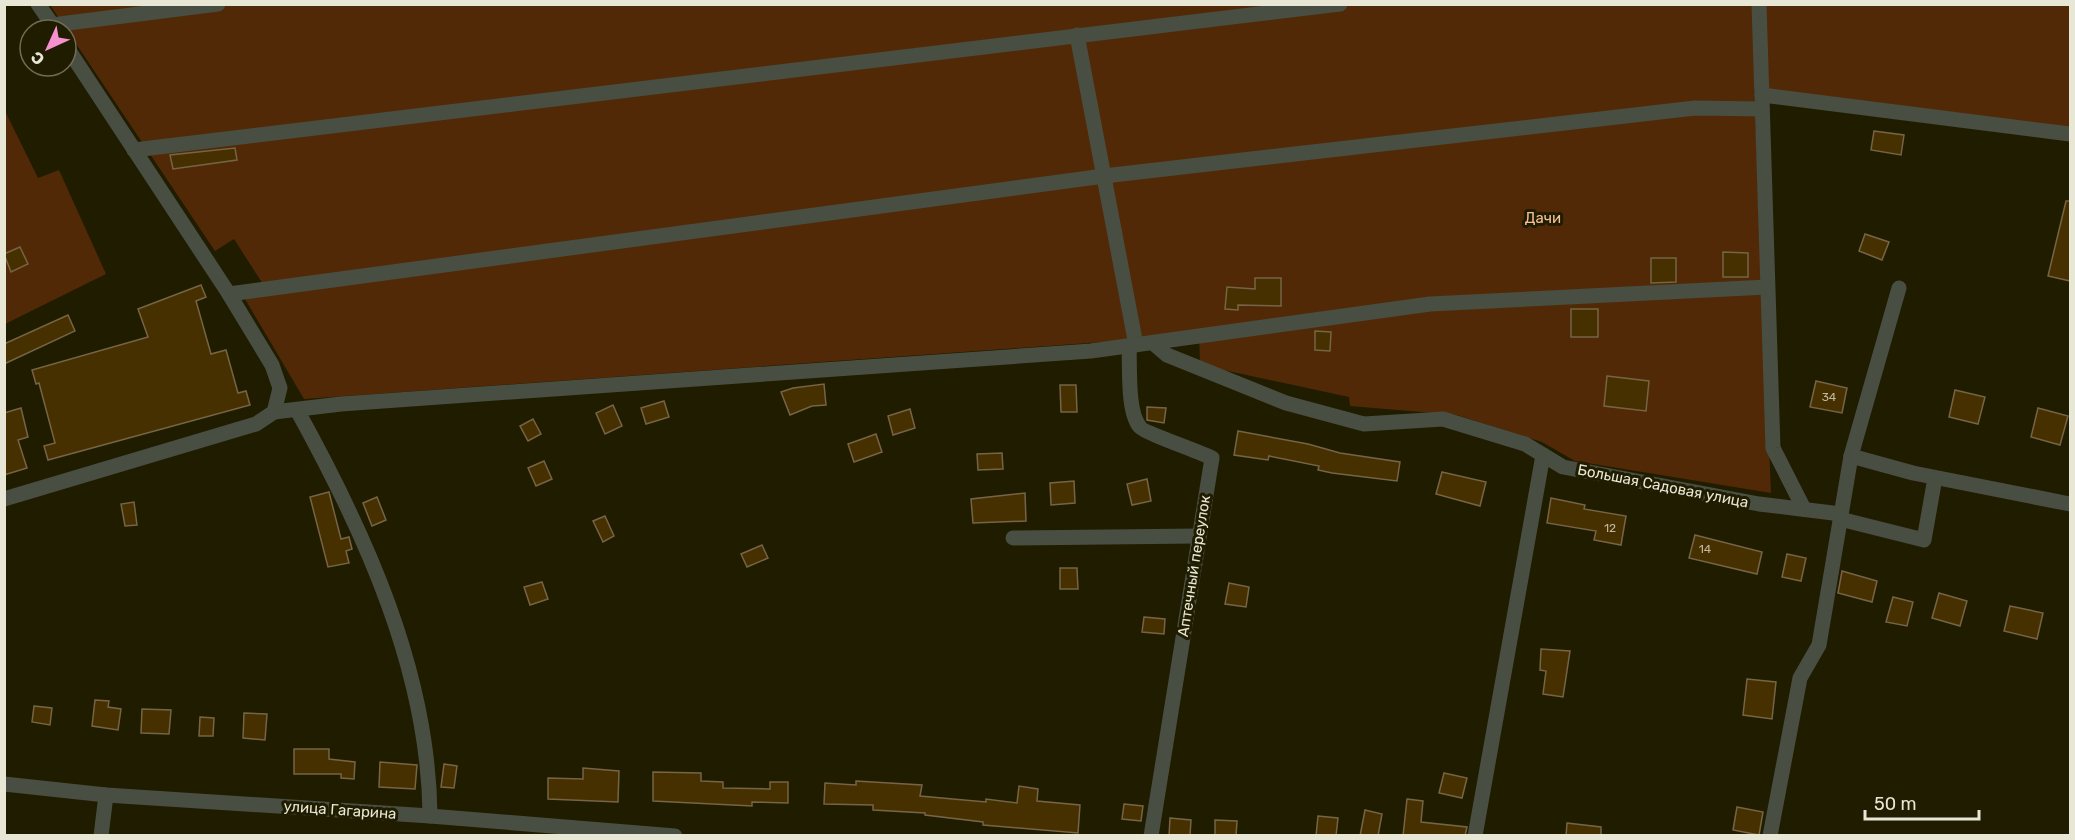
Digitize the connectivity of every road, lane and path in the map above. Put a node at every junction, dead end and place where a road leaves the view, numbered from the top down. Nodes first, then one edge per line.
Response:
1 (38, 4) edge
2 (218, 4) edge
3 (1340, 4) edge
4 (1759, 4) edge
5 (48, 18) edge
6 (78, 24) edge
7 (1077, 36) junction
8 (78, 64) edge
9 (1762, 102) junction
10 (2070, 134) edge
11 (134, 150) junction
12 (1104, 176) junction
13 (1767, 287) junction
14 (1899, 288) dead end
15 (229, 294) junction
16 (1153, 343) junction
17 (1133, 346) junction
18 (297, 410) junction
19 (274, 412) junction
20 (1543, 455) junction
21 (1851, 456) junction
22 (1935, 478) junction
23 (4, 500) edge
24 (2070, 504) edge
25 (1804, 509) junction
26 (1840, 517) junction
27 (1198, 536) junction
28 (1013, 538) dead end
29 (4, 784) edge
30 (106, 795) junction
31 (430, 816) junction
32 (101, 836) edge
33 (675, 836) edge
34 (1151, 836) edge
35 (1475, 836) edge
36 (1770, 836) edge

1 - 5 street
2 - 6 street
3 - 7 street
4 - 9 street
7 - 11 street
7 - 12 street
8 - 11 street
9 - 10 street
9 - 12 street
9 - 13 street
11 - 15 street
12 - 15 street
12 - 17 street
13 - 16 street
13 - 25 street
14 - 21 street
15 - 19 street
16 - 17 street
16 - 20 street, Большая Садовая улица
17 - 18 street
17 - 27 street, Аптечный переулок
18 - 19 street
18 - 31 street
19 - 23 street
20 - 25 street, Большая Садовая улица
20 - 35 street
21 - 22 street
21 - 26 street
22 - 24 street
22 - 26 street, Большая Садовая улица
25 - 26 street, Большая Садовая улица
26 - 36 street
27 - 28 street
27 - 34 street, Аптечный переулок
29 - 30 street, улица Гагарина
30 - 31 street, улица Гагарина
30 - 32 street
31 - 33 street, улица Гагарина

